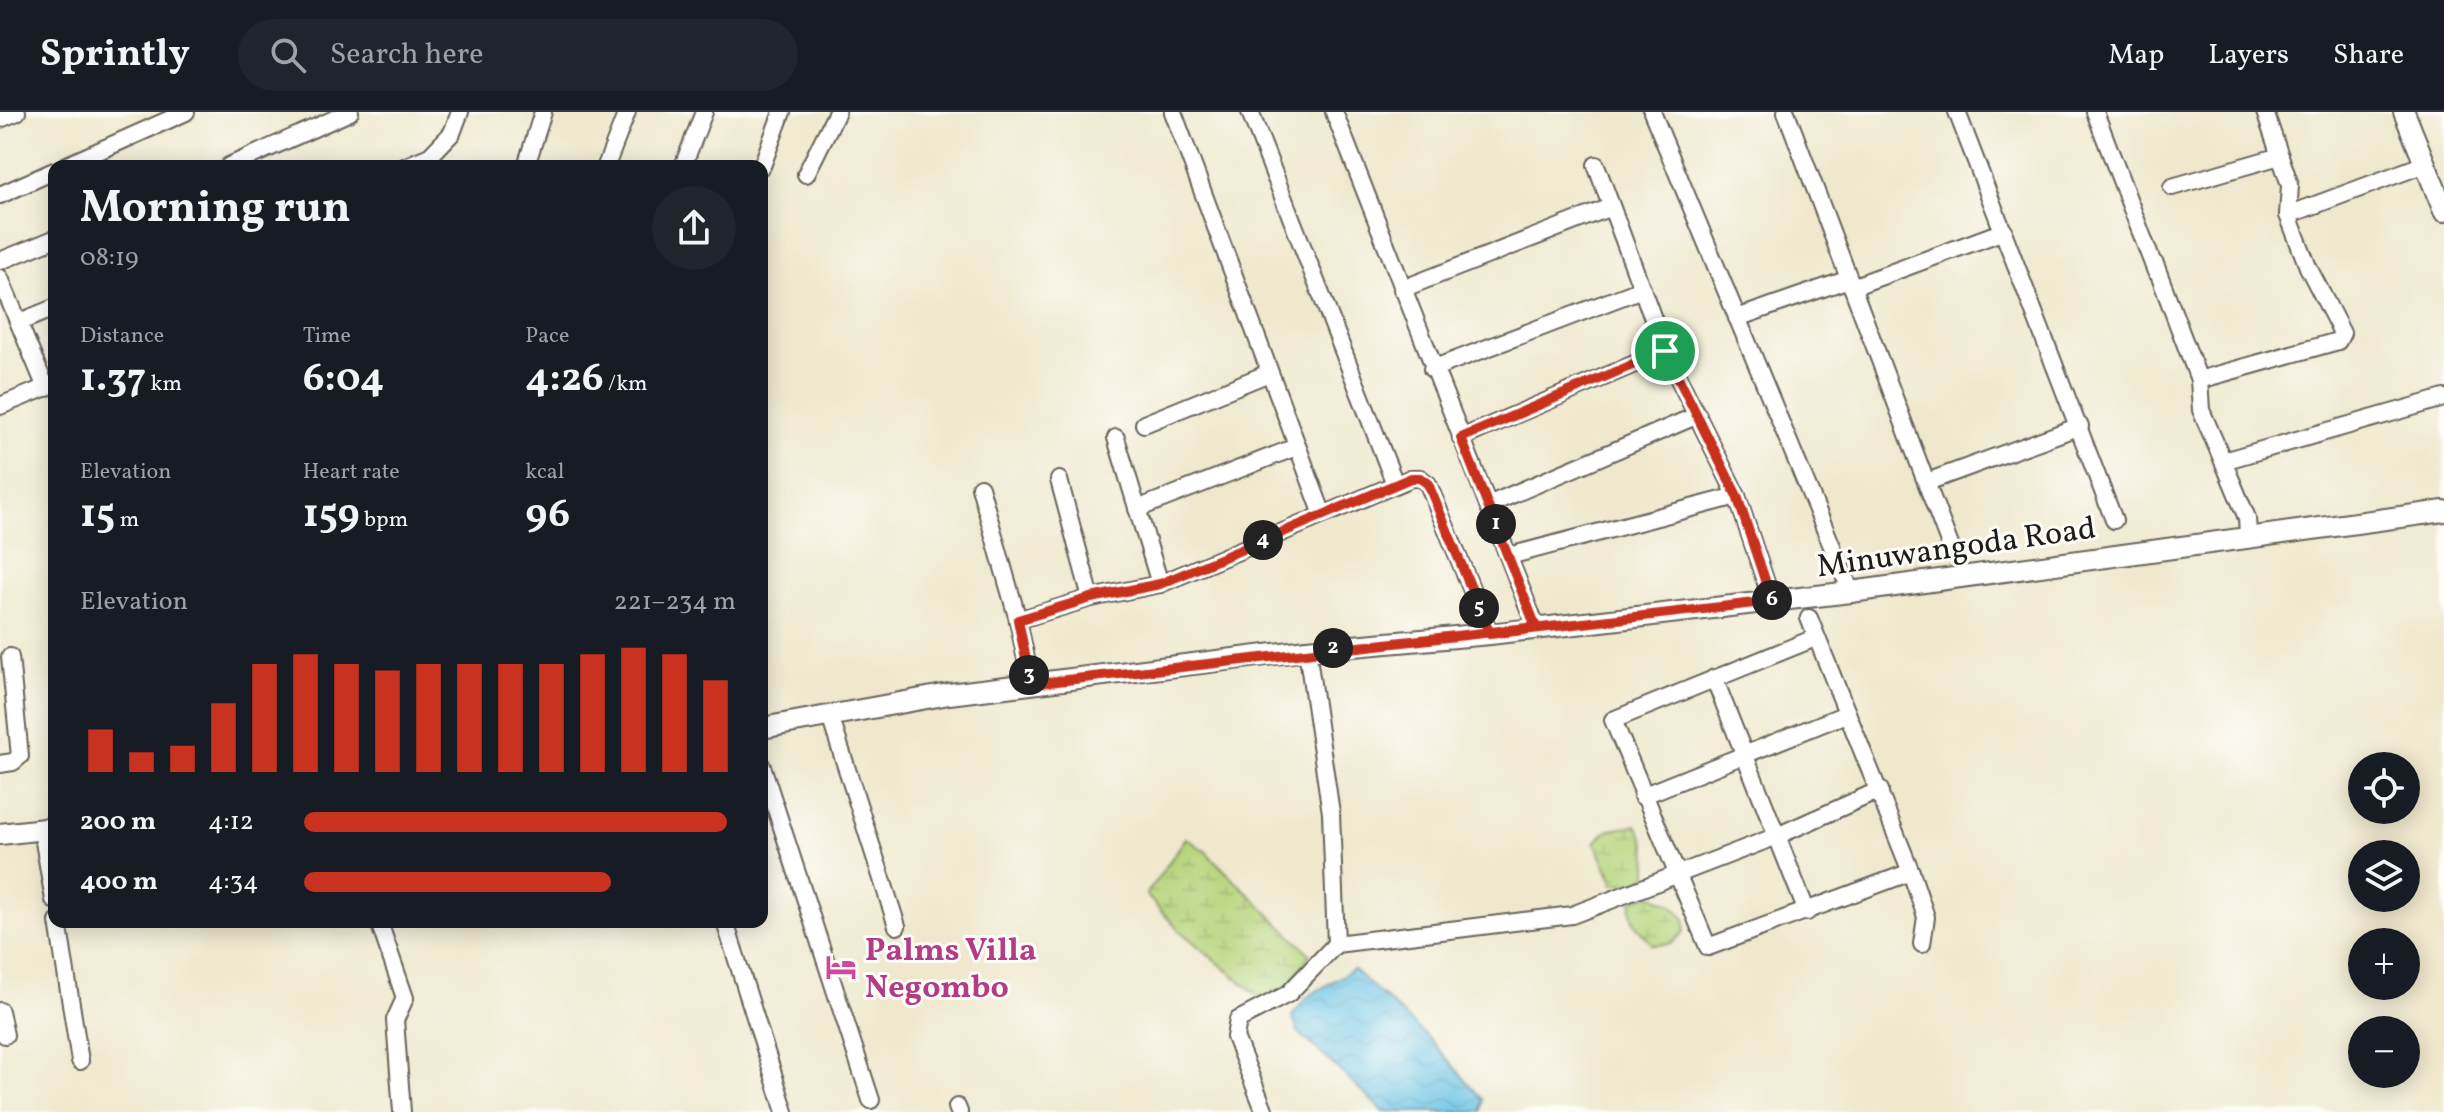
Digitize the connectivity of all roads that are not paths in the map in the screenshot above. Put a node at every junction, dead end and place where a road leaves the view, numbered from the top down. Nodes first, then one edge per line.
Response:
1 (17, 112) edge
2 (186, 112) edge
3 (350, 112) edge
4 (460, 112) edge
5 (543, 112) edge
6 (627, 112) edge
7 (704, 112) edge
8 (782, 112) edge
9 (837, 112) edge
10 (1173, 112) edge
11 (1250, 112) edge
12 (1334, 112) edge
13 (1652, 112) edge
14 (1786, 112) edge
15 (1957, 112) edge
16 (2095, 112) edge
17 (2265, 112) edge
18 (2404, 112) edge
19 (0, 119) edge
20 (2280, 156) junction
21 (78, 160) edge
22 (242, 160) edge
23 (431, 160) edge
24 (528, 160) edge
25 (608, 160) edge
26 (685, 160) edge
27 (764, 160) edge
28 (2425, 164) junction
29 (1596, 165) dead end
30 (48, 174) edge
31 (806, 174) dead end
32 (2172, 187) dead end
33 (0, 195) edge
34 (1611, 207) junction
35 (2444, 211) edge
36 (2288, 215) junction
37 (2004, 231) junction
38 (48, 241) edge
39 (0, 261) edge
40 (2155, 264) dead end
41 (0, 278) edge
42 (1850, 283) junction
43 (1402, 289) junction
44 (1642, 289) junction
45 (48, 310) edge
46 (2173, 311) junction
47 (1737, 318) junction
48 (20, 322) junction
49 (1665, 351) junction
50 (1432, 369) junction
51 (1269, 373) junction
52 (2199, 380) junction
53 (48, 382) edge
54 (48, 387) edge
55 (2444, 398) edge
56 (0, 406) edge
57 (1698, 415) junction
58 (1144, 424) dead end
59 (2080, 426) junction
60 (1116, 438) dead end
61 (1461, 438) junction
62 (1296, 447) junction
63 (2223, 461) junction
64 (1059, 480) dead end
65 (1927, 482) junction
66 (1395, 484) junction
67 (980, 487) dead end
68 (1737, 496) junction
69 (1488, 505) junction
70 (1137, 509) junction
71 (2444, 511) edge
72 (1323, 515) junction
73 (2114, 520) dead end
74 (2248, 535) junction
75 (1951, 548) dead end
76 (1509, 556) junction
77 (1160, 584) junction
78 (1851, 592) junction
79 (1091, 598) junction
80 (1772, 601) junction
81 (1809, 618) dead end
82 (1018, 620) junction
83 (1536, 627) junction
84 (1490, 634) junction
85 (1815, 638) junction
86 (1307, 650) junction
87 (10, 657) dead end
88 (1714, 678) junction
89 (1031, 684) junction
90 (1846, 714) junction
91 (830, 716) junction
92 (768, 727) edge
93 (1744, 755) junction
94 (0, 764) edge
95 (768, 784) edge
96 (1880, 790) junction
97 (1642, 796) junction
98 (48, 829) edge
99 (1, 830) edge
100 (1777, 836) junction
101 (1911, 872) junction
102 (1674, 874) junction
103 (1807, 912) junction
104 (897, 926) dead end
105 (59, 928) edge
106 (381, 928) edge
107 (727, 928) edge
108 (1336, 944) junction
109 (1922, 944) dead end
110 (0, 1011) edge
111 (5, 1035) dead end
112 (80, 1061) dead end
113 (871, 1100) dead end
114 (402, 1112) edge
115 (785, 1112) edge
116 (1265, 1112) edge

1 - 19 street
2 - 21 street
3 - 22 street
4 - 23 street
5 - 24 street
6 - 25 street
7 - 26 street
8 - 27 street
9 - 31 street
10 - 51 street
11 - 66 street
12 - 43 street
13 - 47 street
14 - 42 street
15 - 37 street
16 - 46 street
17 - 20 street
18 - 28 main road
20 - 32 street
20 - 36 street
28 - 35 main road
28 - 36 street
29 - 34 street
30 - 33 street
34 - 43 street
34 - 44 street
36 - 52 street
37 - 42 street
37 - 59 street
38 - 39 street
40 - 46 street
41 - 48 street
42 - 47 street
42 - 65 street
43 - 50 street
44 - 49 street
44 - 50 street
45 - 48 street
46 - 52 street
47 - 78 street
48 - 53 street
49 - 57 street
49 - 61 street
50 - 61 street
51 - 58 street
51 - 62 street
52 - 63 street
54 - 56 street
55 - 63 street
57 - 68 street
57 - 69 street
59 - 65 street
59 - 73 street
60 - 70 street
61 - 69 street
62 - 70 street
62 - 72 street
63 - 74 street
64 - 79 street
65 - 75 street
66 - 72 street
66 - 84 street
67 - 82 street
68 - 76 street
68 - 80 street
69 - 76 street
70 - 77 street
71 - 74 main road, Minuwangoda Road
72 - 77 street
74 - 78 main road, Minuwangoda Road
76 - 83 street
77 - 79 street
78 - 80 main road, Minuwangoda Road
79 - 82 street
80 - 83 main road, Minuwangoda Road
81 - 85 street
82 - 89 street
83 - 84 main road, Minuwangoda Road
84 - 86 main road, Minuwangoda Road
85 - 88 street
85 - 90 street
86 - 89 main road, Minuwangoda Road
86 - 108 street
87 - 94 street
88 - 93 street
88 - 97 street
89 - 91 main road, Minuwangoda Road
90 - 93 street
90 - 96 street
91 - 92 main road, Minuwangoda Road
91 - 104 street
93 - 97 street
93 - 100 street
95 - 113 street
96 - 100 street
96 - 101 street
97 - 102 street
98 - 99 main road
100 - 102 street
100 - 103 street
101 - 103 street
101 - 109 street
102 - 103 street
102 - 108 street
105 - 112 street
106 - 114 street
107 - 115 street
108 - 116 street
110 - 111 street

